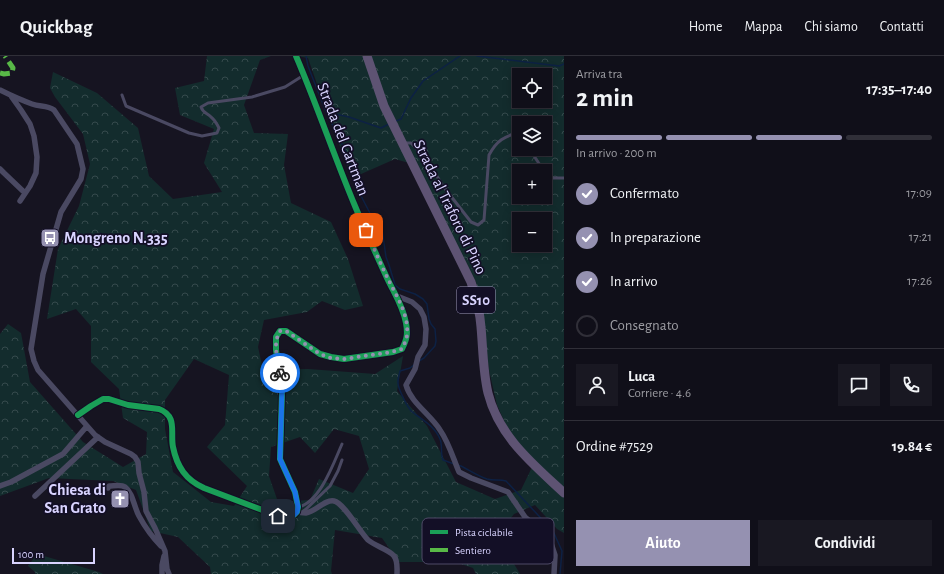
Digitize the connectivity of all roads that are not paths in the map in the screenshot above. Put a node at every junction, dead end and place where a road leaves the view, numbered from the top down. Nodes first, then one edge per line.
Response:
1 (296, 56) edge
2 (367, 56) edge
3 (304, 75) junction
4 (0, 90) edge
5 (122, 95) dead end
6 (10, 96) junction
7 (512, 135) edge
8 (403, 144) junction
9 (0, 170) edge
10 (552, 178) edge
11 (564, 178) edge
12 (25, 193) junction
13 (20, 201) dead end
14 (397, 296) junction
15 (78, 415) junction
16 (87, 426) junction
17 (98, 437) junction
18 (342, 444) dead end
19 (342, 460) dead end
20 (0, 486) edge
21 (108, 488) dead end
22 (564, 493) edge
23 (35, 496) dead end
24 (299, 511) junction
25 (526, 518) edge
26 (163, 551) junction
27 (162, 574) edge
28 (169, 574) edge
29 (397, 574) edge

1 - 3 street, Strada del Cartman
2 - 8 main road, Strada al Traforo di Pino / SS10
3 - 5 lane
3 - 14 street, Strada del Cartman
4 - 6 street
6 - 12 street
6 - 15 street
7 - 8 lane
8 - 22 main road, Strada al Traforo di Pino / SS10
9 - 12 street
10 - 11 lane
12 - 13 street
14 - 24 street, Strada del Cartman
14 - 25 street
15 - 16 street
15 - 24 street
16 - 17 street
16 - 20 street
17 - 23 street
17 - 26 street
18 - 24 lane
19 - 24 lane
21 - 26 street
24 - 29 street
26 - 27 street
26 - 28 street

